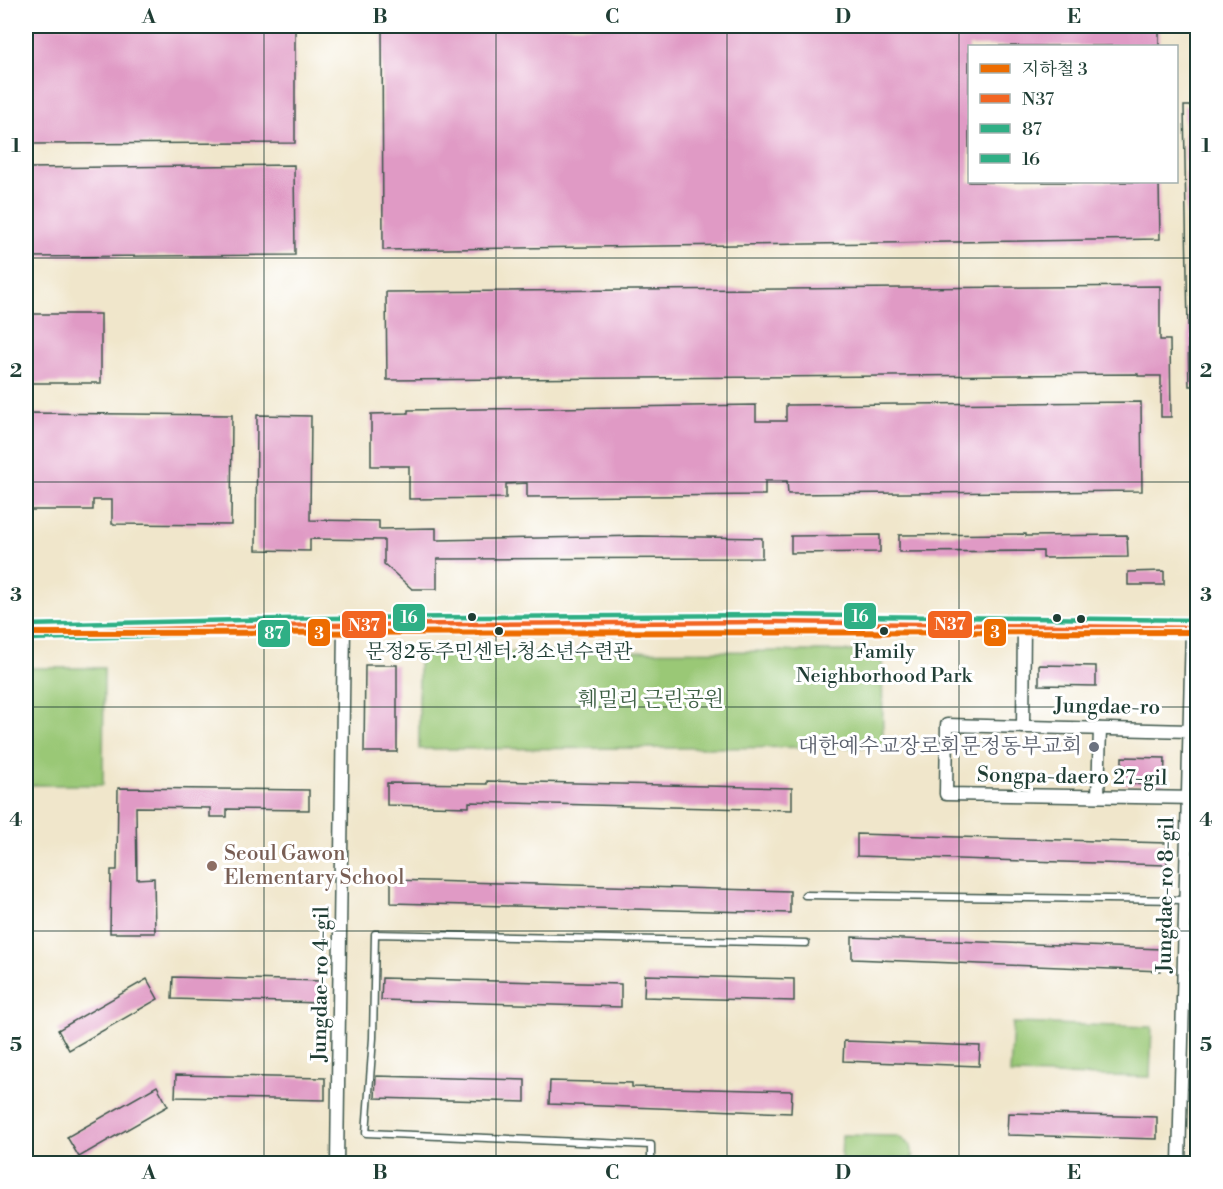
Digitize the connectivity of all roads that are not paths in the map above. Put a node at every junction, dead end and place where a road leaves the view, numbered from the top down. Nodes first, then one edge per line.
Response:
1 (344, 625) junction
2 (1024, 625) junction
3 (1195, 628) edge
4 (26, 632) edge
5 (1023, 727) junction
6 (1100, 729) junction
7 (1190, 731) junction
8 (946, 794) joint
9 (1098, 796) junction
10 (1193, 798) edge
11 (805, 895) dead end
12 (1186, 900) junction
13 (806, 943) dead end
14 (338, 1164) edge
15 (651, 1164) edge
16 (1179, 1164) edge

1 - 2 main road
1 - 4 main road
1 - 14 street, Jungdae-ro 4-gil
2 - 3 main road
2 - 5 street, Jungdae-ro
3 - 7 street, Jungdae-ro 8-gil
5 - 6 street, Jungdae-ro
5 - 8 street, Jungdae-ro
6 - 7 street, Jungdae-ro
6 - 9 street
7 - 10 street, Jungdae-ro 8-gil
8 - 9 street, Songpa-daero 27-gil
9 - 10 street, Songpa-daero 27-gil
10 - 12 street, Jungdae-ro 8-gil
11 - 12 lane
12 - 16 street, Jungdae-ro 8-gil
13 - 15 lane

